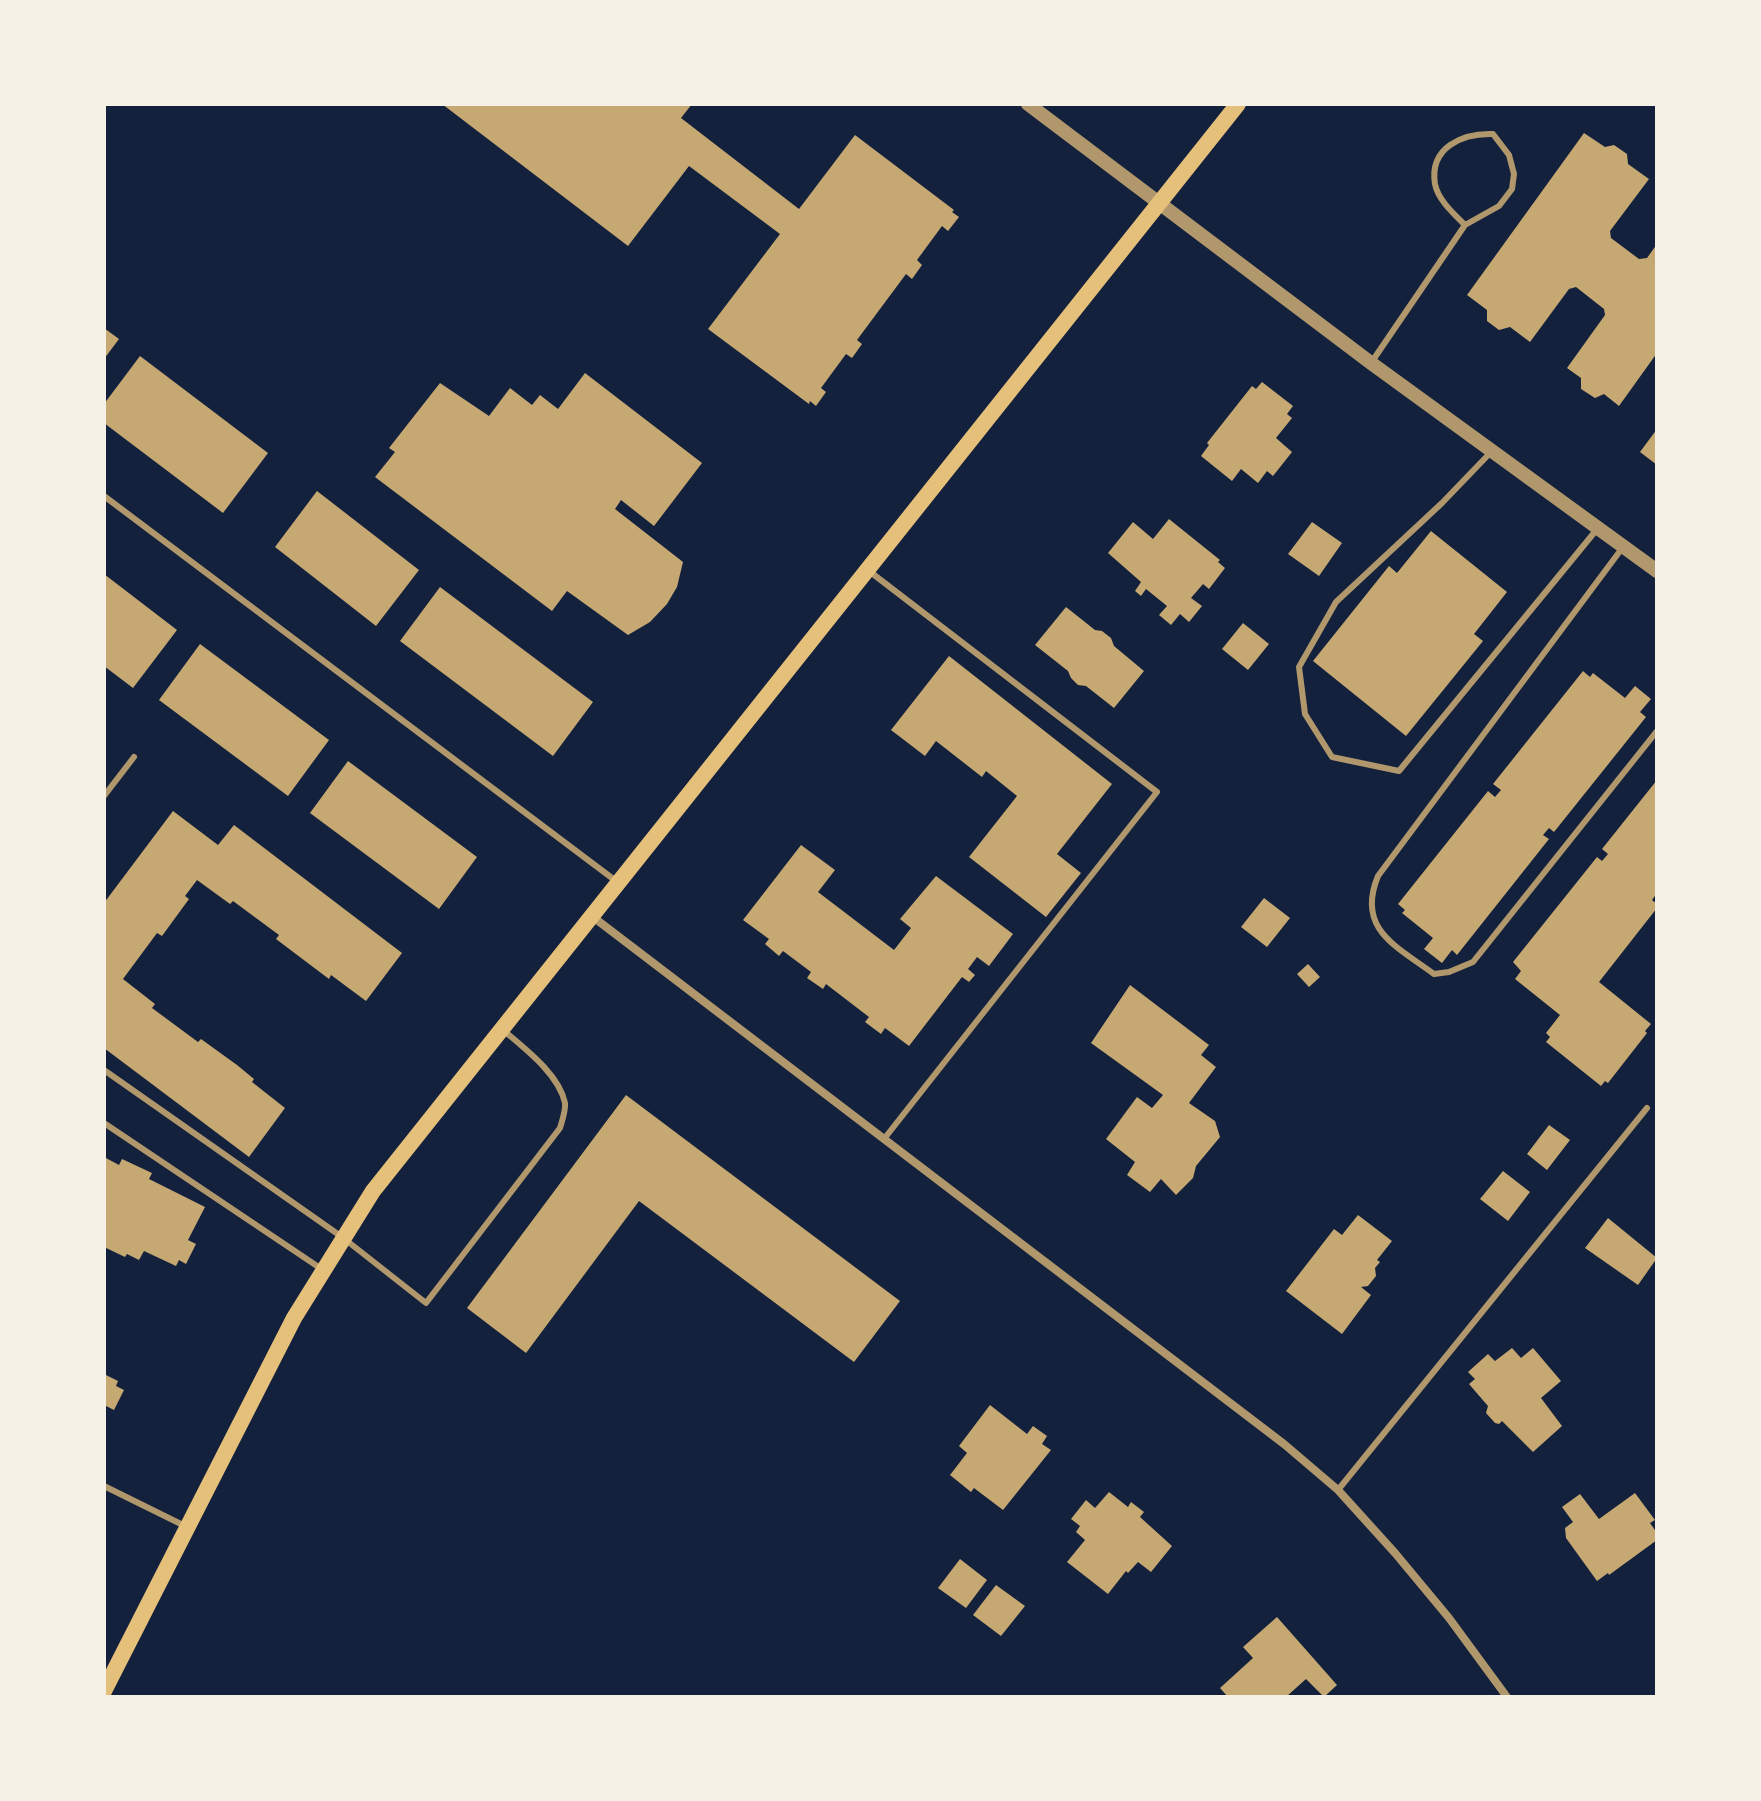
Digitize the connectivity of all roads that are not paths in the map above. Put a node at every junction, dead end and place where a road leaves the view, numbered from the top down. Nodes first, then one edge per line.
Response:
1 (1028, 104) edge
2 (1238, 104) edge
3 (1160, 203) junction
4 (1465, 225) junction
5 (1371, 363) junction
6 (1492, 451) junction
7 (104, 496) edge
8 (1598, 528) junction
9 (1623, 547) junction
10 (868, 570) junction
11 (1657, 571) edge
12 (1657, 731) edge
13 (134, 757) dead end
14 (104, 796) edge
15 (619, 883) junction
16 (593, 917) junction
17 (503, 1030) junction
18 (104, 1070) edge
19 (1647, 1108) dead end
20 (104, 1123) edge
21 (884, 1139) junction
22 (342, 1237) junction
23 (323, 1270) junction
24 (104, 1486) edge
25 (1338, 1490) junction
26 (187, 1527) junction
27 (104, 1691) edge
28 (1507, 1697) edge

1 - 3 street
2 - 3 main road
3 - 5 street
3 - 10 main road
4 - 4 lane
4 - 5 lane
5 - 6 street
6 - 8 street
6 - 8 lane
7 - 15 lane
8 - 9 street
9 - 11 street
9 - 12 lane
10 - 15 main road
10 - 21 lane
13 - 14 lane
15 - 16 main road
16 - 17 main road
16 - 21 street
17 - 22 main road
17 - 22 lane
18 - 22 lane
19 - 25 lane
20 - 23 lane
21 - 25 street
22 - 23 main road
23 - 26 main road
24 - 26 lane
25 - 28 street
26 - 27 main road

